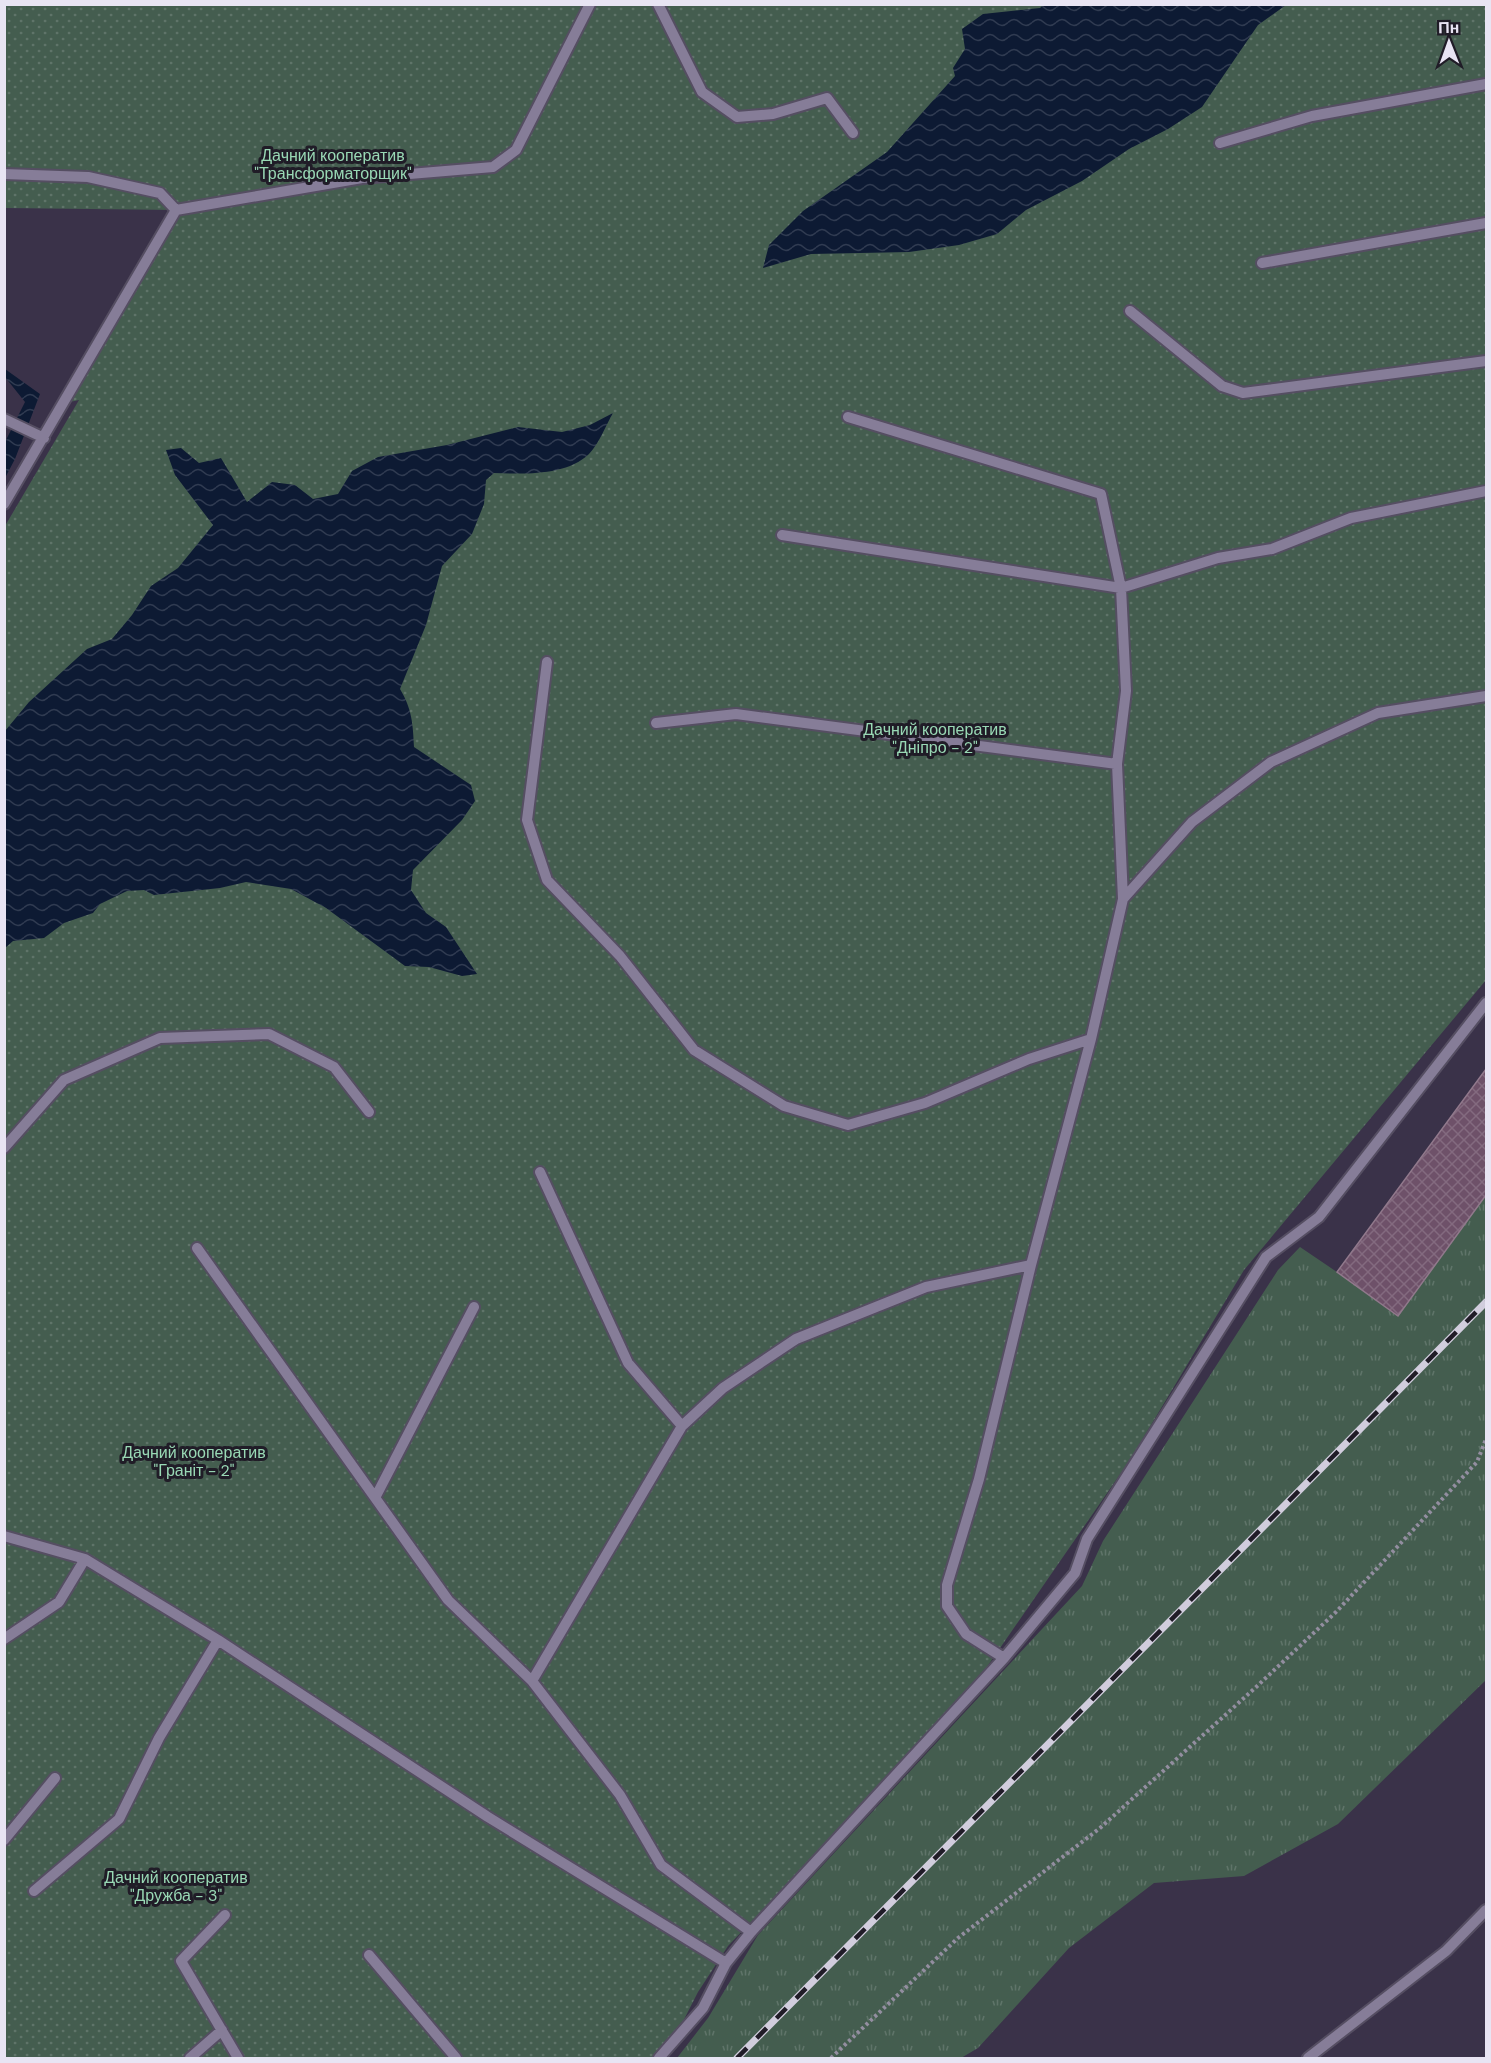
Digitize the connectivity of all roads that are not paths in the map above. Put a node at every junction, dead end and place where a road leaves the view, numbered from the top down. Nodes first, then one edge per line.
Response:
1 (590, 4) edge
2 (658, 4) edge
3 (1486, 84) edge
4 (852, 132) dead end
5 (1220, 143) dead end
6 (4, 174) edge
7 (176, 210) junction
8 (1486, 223) edge
9 (1263, 263) dead end
10 (1130, 311) dead end
11 (1486, 361) edge
12 (848, 417) dead end
13 (4, 419) edge
14 (44, 438) junction
15 (1486, 491) edge
16 (4, 504) edge
17 (782, 535) dead end
18 (1120, 588) junction
19 (547, 662) dead end
20 (1486, 696) edge
21 (656, 723) dead end
22 (1117, 764) junction
23 (1123, 898) junction
24 (1486, 1003) edge
25 (1091, 1039) junction
26 (369, 1112) dead end
27 (4, 1148) edge
28 (540, 1172) dead end
29 (197, 1248) dead end
30 (1030, 1265) junction
31 (474, 1307) dead end
32 (682, 1426) junction
33 (376, 1496) junction
34 (4, 1536) edge
35 (85, 1559) junction
36 (4, 1639) edge
37 (218, 1640) junction
38 (1004, 1658) junction
39 (532, 1681) junction
40 (56, 1778) dead end
41 (4, 1840) edge
42 (34, 1891) dead end
43 (1486, 1910) edge
44 (225, 1915) dead end
45 (751, 1932) junction
46 (369, 1955) dead end
47 (726, 1963) junction
48 (222, 2030) junction
49 (190, 2058) edge
50 (238, 2058) edge
51 (456, 2058) edge
52 (659, 2058) edge
53 (1308, 2058) edge

1 - 7 lane
2 - 4 lane
3 - 5 lane
6 - 7 lane
7 - 14 lane
8 - 9 lane
10 - 11 lane
12 - 18 lane
13 - 14 lane
14 - 16 lane
15 - 18 lane
17 - 18 lane
18 - 22 lane
19 - 25 lane
20 - 23 lane
21 - 22 lane
22 - 23 lane
23 - 25 lane
24 - 38 lane
25 - 30 lane
26 - 27 lane
28 - 32 lane
29 - 33 lane
30 - 32 lane
30 - 38 lane
31 - 33 lane
32 - 39 lane
33 - 39 lane
34 - 35 lane
35 - 36 lane
35 - 37 lane
37 - 42 lane
37 - 47 lane
38 - 45 lane
39 - 45 lane
40 - 41 lane
43 - 53 lane
44 - 48 lane
45 - 47 lane
46 - 51 lane
47 - 52 lane
48 - 49 lane
48 - 50 lane

